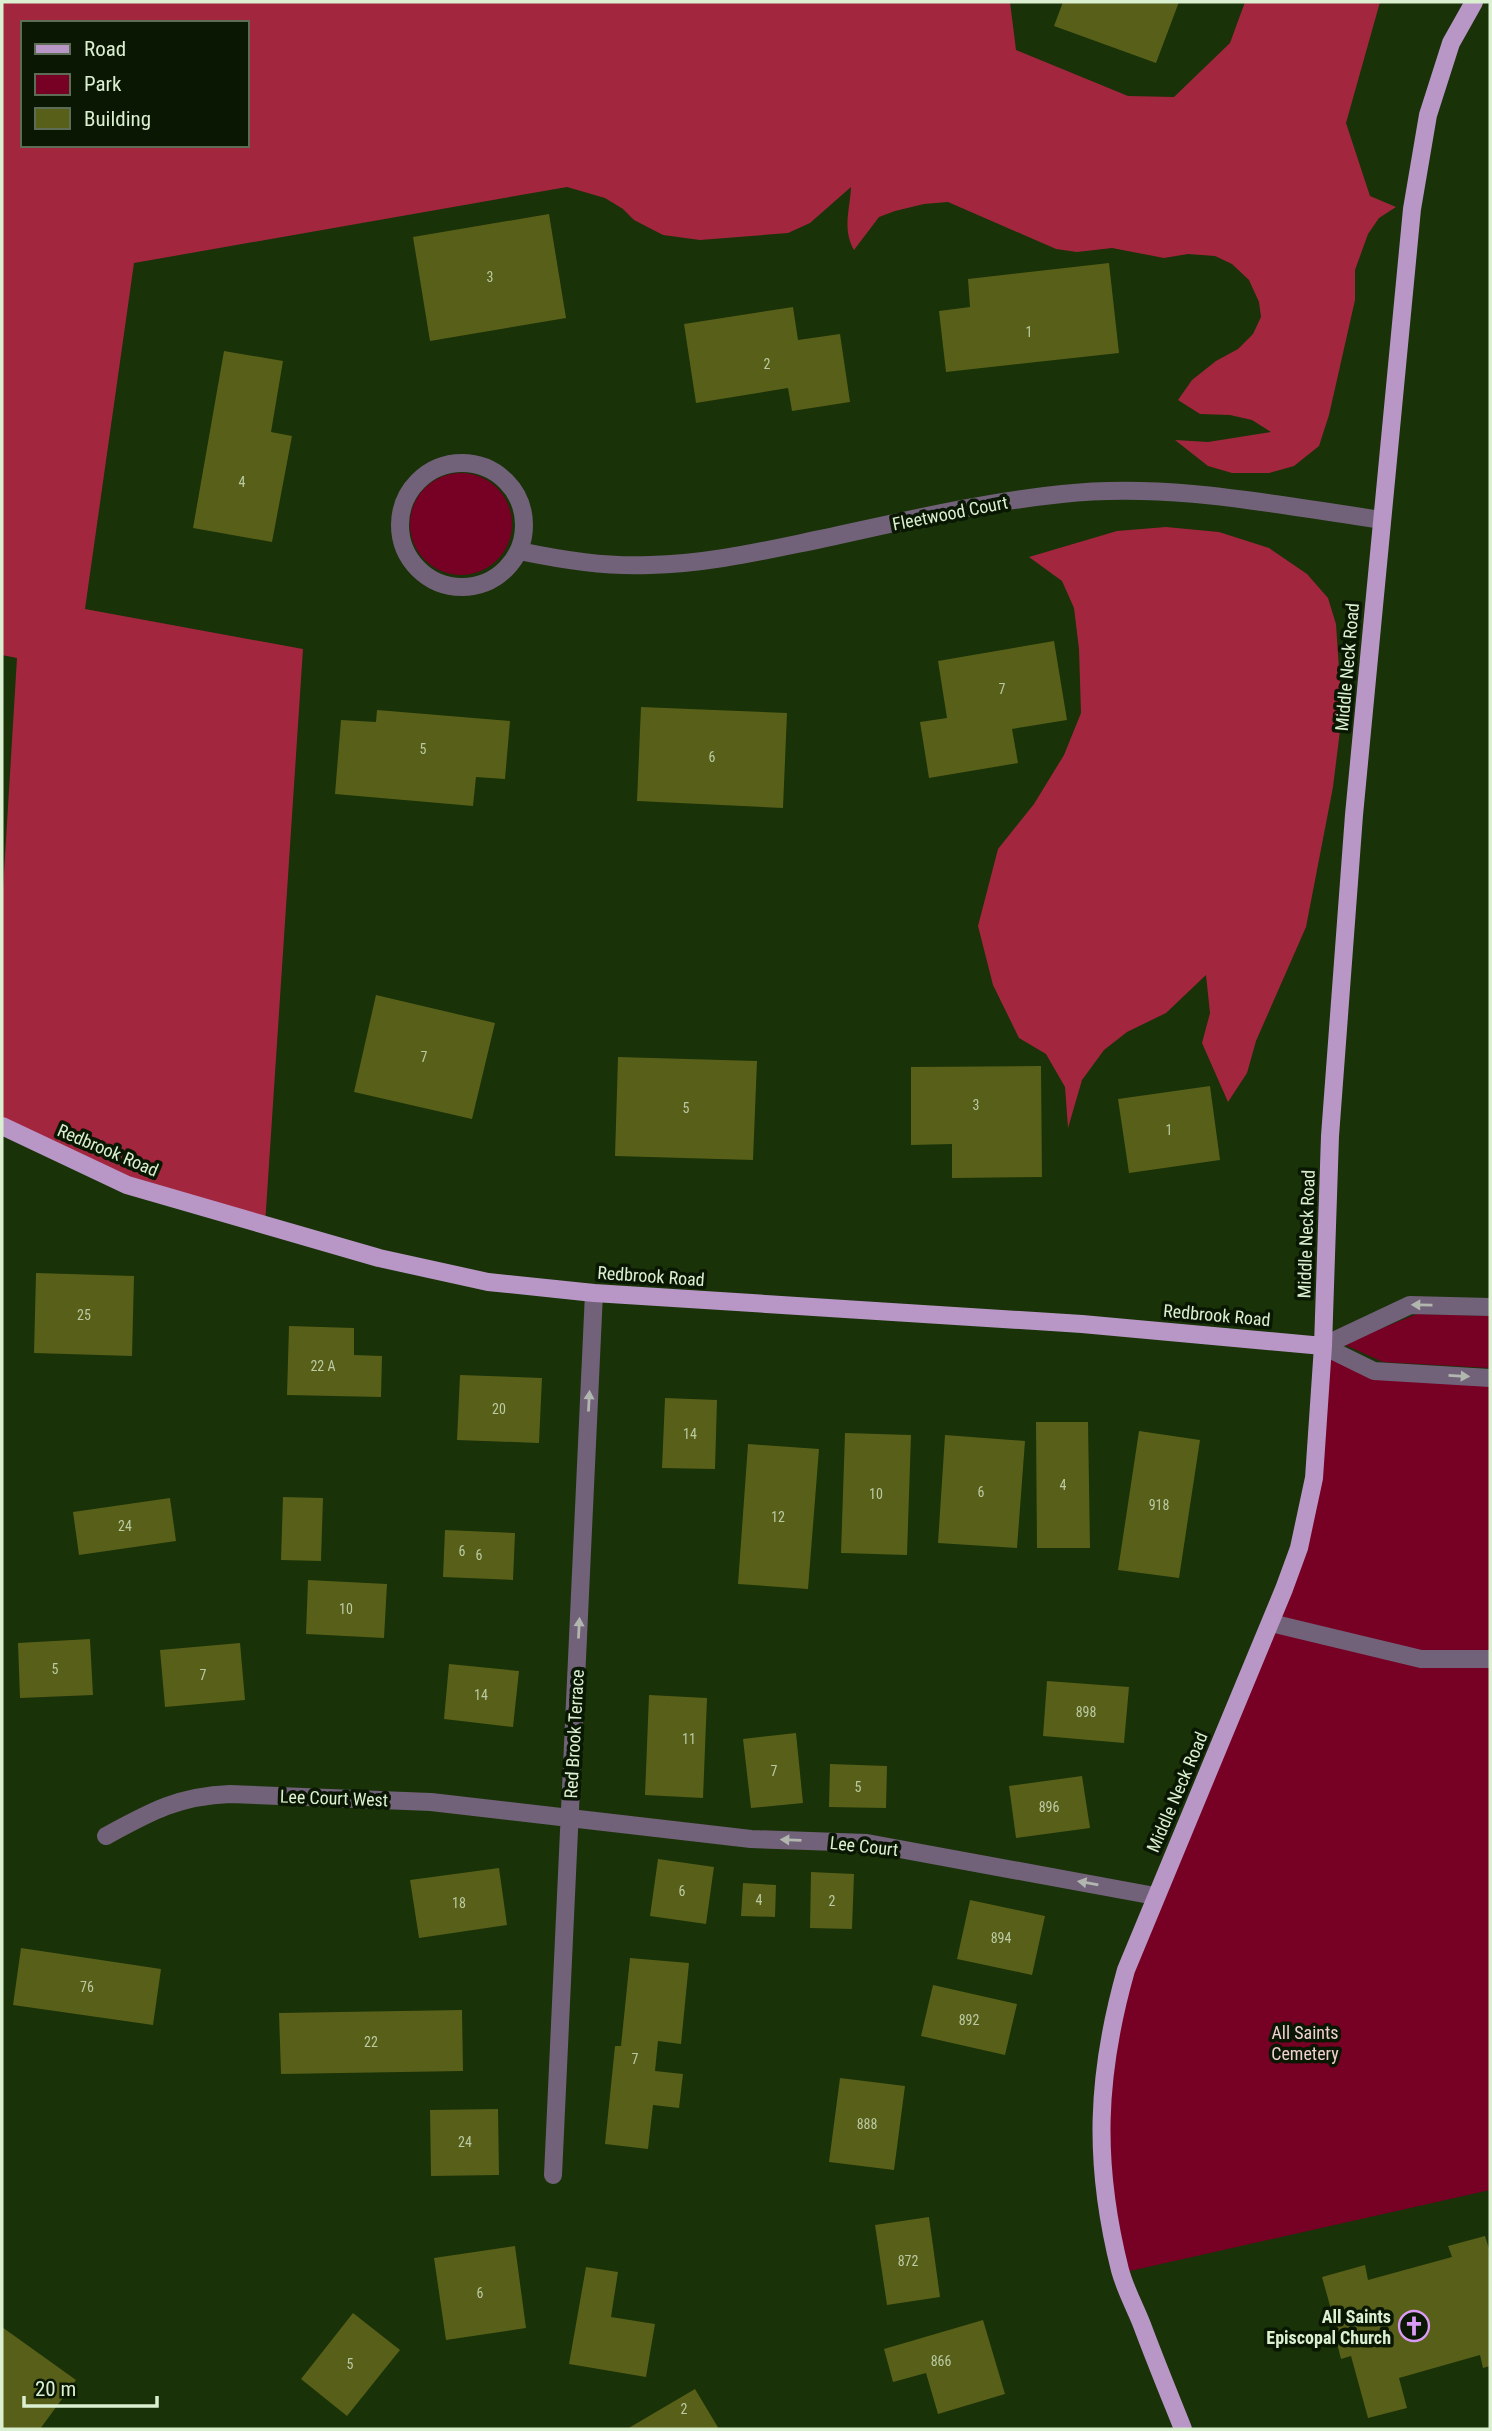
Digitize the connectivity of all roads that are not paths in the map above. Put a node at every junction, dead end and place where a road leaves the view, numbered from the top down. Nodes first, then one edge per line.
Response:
1 (1474, 2) edge
2 (1382, 520) junction
3 (519, 551) junction
4 (2, 1126) edge
5 (594, 1293) junction
6 (1490, 1307) edge
7 (1323, 1346) junction
8 (1490, 1378) edge
9 (1271, 1623) junction
10 (1490, 1659) edge
11 (570, 1818) junction
12 (106, 1836) dead end
13 (1155, 1896) junction
14 (553, 2175) dead end
15 (1183, 2429) edge

1 - 2 main road, Middle Neck Road
2 - 3 street, Fleetwood Court
2 - 7 main road, Middle Neck Road
3 - 3 street
4 - 5 main road, Redbrook Road
5 - 7 main road, Redbrook Road
11 -> 5 street, Red Brook Terrace
6 -> 7 street
7 -> 8 street
7 - 9 main road, Middle Neck Road
9 - 10 street
9 - 13 main road, Middle Neck Road
11 - 12 street, Lee Court West
13 -> 11 street, Lee Court
11 - 14 street, Red Brook Terrace
13 - 15 main road, Middle Neck Road

